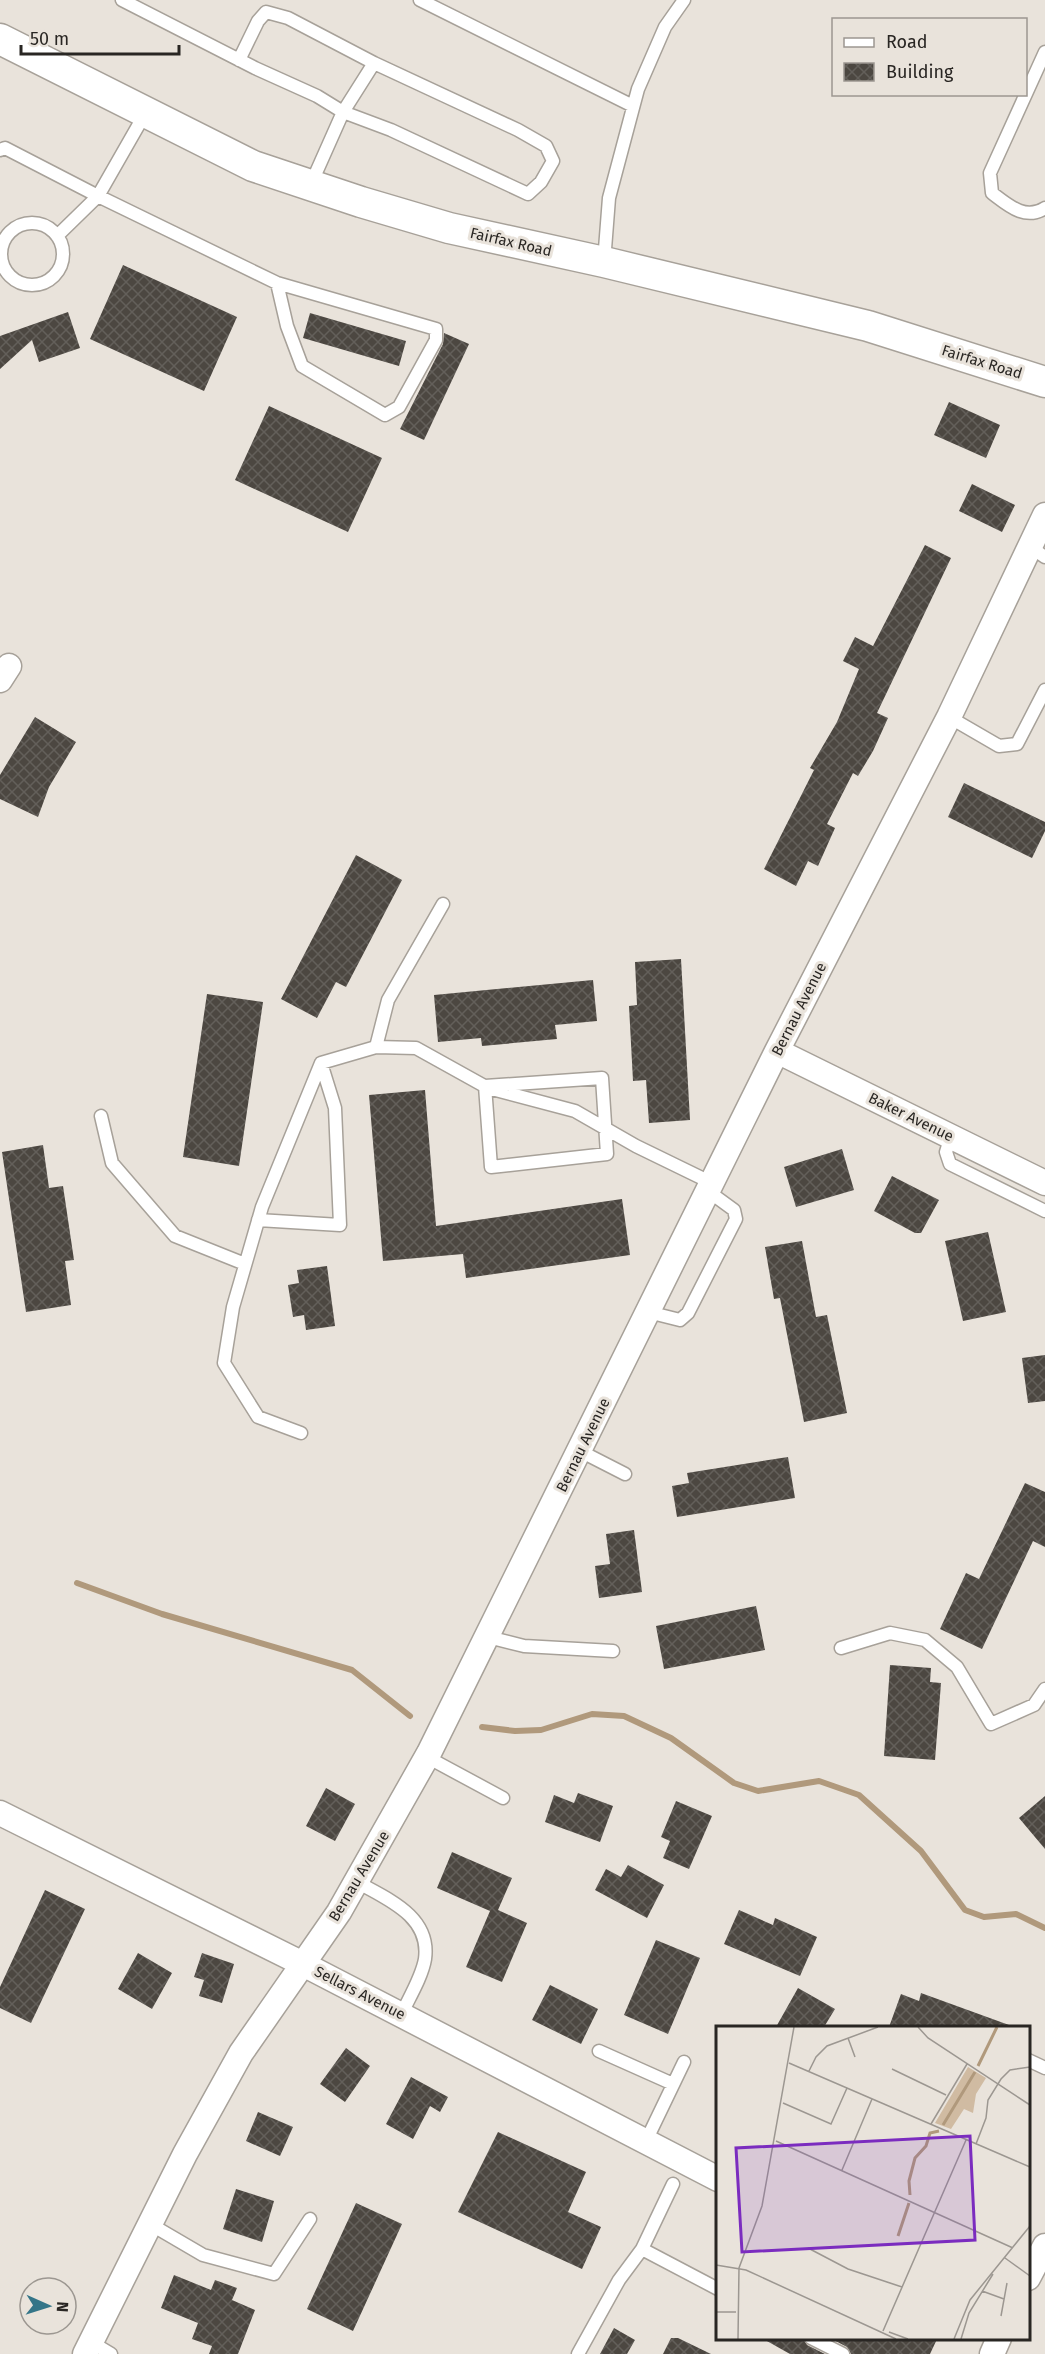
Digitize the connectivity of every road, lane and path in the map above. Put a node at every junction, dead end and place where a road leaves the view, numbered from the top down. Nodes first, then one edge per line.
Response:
1 (122, 0) edge
2 (420, 0) edge
3 (684, 0) edge
4 (0, 39) edge
5 (1045, 52) edge
6 (239, 60) junction
7 (374, 63) junction
8 (1027, 92) edge
9 (1025, 96) edge
10 (633, 106) junction
11 (146, 112) junction
12 (343, 112) junction
13 (0, 150) edge
14 (311, 185) junction
15 (98, 196) junction
16 (1045, 208) edge
17 (57, 236) junction
18 (604, 262) junction
19 (277, 283) junction
20 (1045, 382) edge
21 (1045, 515) edge
22 (1037, 552) edge
23 (1045, 690) edge
24 (949, 717) junction
25 (443, 904) dead end
26 (376, 1047) junction
27 (777, 1051) junction
28 (321, 1063) junction
29 (485, 1086) junction
30 (101, 1116) dead end
31 (605, 1128) junction
32 (951, 1136) junction
33 (1045, 1183) edge
34 (710, 1187) junction
35 (1045, 1211) edge
36 (258, 1220) junction
37 (245, 1264) junction
38 (648, 1312) junction
39 (301, 1433) dead end
40 (579, 1451) junction
41 (625, 1474) dead end
42 (488, 1637) junction
43 (841, 1648) dead end
44 (613, 1651) dead end
45 (1045, 1689) edge
46 (427, 1757) junction
47 (503, 1798) dead end
48 (0, 1813) edge
49 (357, 1882) junction
50 (301, 1963) junction
51 (401, 2014) junction
52 (599, 2050) dead end
53 (1030, 2060) edge
54 (684, 2062) dead end
55 (1045, 2068) edge
56 (673, 2084) junction
57 (646, 2141) junction
58 (716, 2177) edge
59 (673, 2184) dead end
60 (310, 2219) dead end
61 (150, 2224) junction
62 (1045, 2246) edge
63 (642, 2249) junction
64 (1030, 2276) edge
65 (716, 2288) edge
66 (815, 2339) edge
67 (998, 2339) edge
68 (96, 2350) edge
69 (578, 2354) edge
70 (843, 2354) edge
71 (992, 2354) edge

1 - 6 lane
2 - 10 lane
3 - 10 lane
4 - 11 street, Fairfax Road
5 - 8 lane
6 - 7 lane
6 - 12 lane
7 - 12 lane
7 - 12 lane
9 - 16 lane
10 - 18 lane
11 - 14 street, Fairfax Road
11 - 15 lane
12 - 14 lane
13 - 15 lane
14 - 18 street, Fairfax Road
15 - 17 lane
15 - 19 lane
17 - 17 lane
18 - 20 street, Fairfax Road
19 - 19 lane
21 - 22 street, Bernau Avenue
22 - 24 street, Bernau Avenue
23 - 24 lane
24 - 27 street, Bernau Avenue
25 - 26 lane
26 - 28 lane
26 - 29 lane
27 - 32 street, Baker Avenue
27 - 34 street, Bernau Avenue
28 - 36 lane
28 - 36 lane
29 - 31 lane
29 - 31 lane
29 - 31 lane
30 - 37 lane
31 - 34 lane
32 - 33 street, Baker Avenue
32 - 35 lane
34 - 38 street, Bernau Avenue
34 - 38 lane
36 - 37 lane
37 - 39 lane
38 - 40 street, Bernau Avenue
40 - 41 lane
40 - 42 street, Bernau Avenue
42 - 44 lane
42 - 46 street, Bernau Avenue
43 - 45 lane
46 - 47 lane
46 - 49 street, Bernau Avenue
48 - 50 street, Sellars Avenue
49 - 50 street, Bernau Avenue
49 - 51 lane
50 - 51 street, Sellars Avenue
50 - 61 street, Bernau Avenue
51 - 57 street, Sellars Avenue
52 - 56 lane
53 - 55 lane
54 - 56 lane
56 - 57 lane
57 - 58 street, Sellars Avenue
59 - 63 lane
60 - 61 lane
61 - 68 street, Bernau Avenue
62 - 64 street
63 - 65 lane
63 - 69 lane
66 - 70 lane
67 - 71 street

